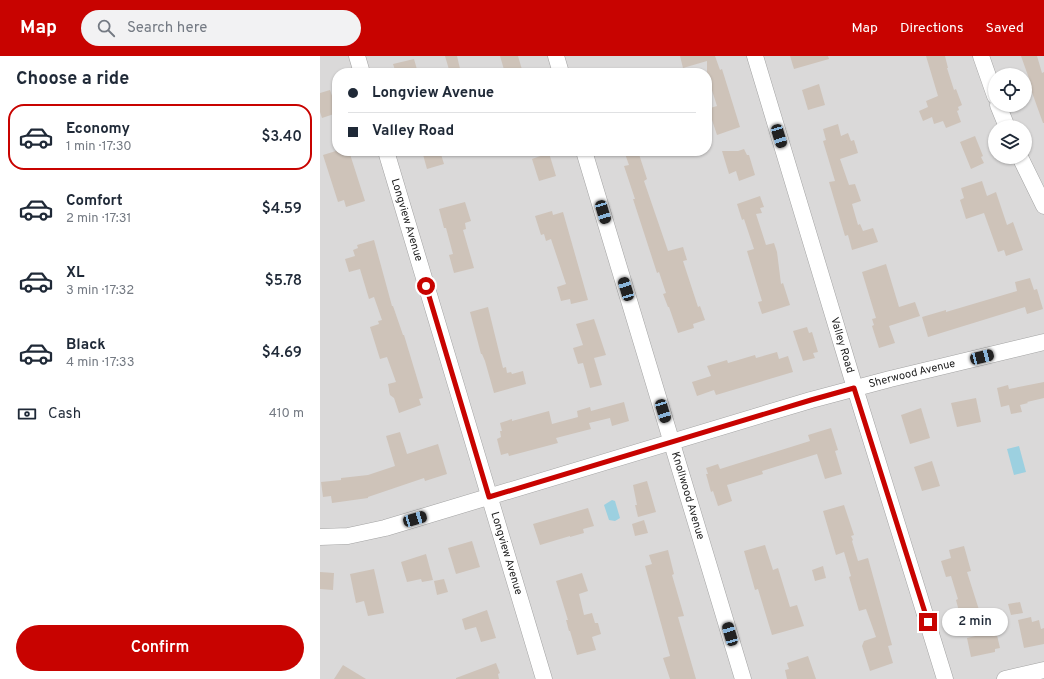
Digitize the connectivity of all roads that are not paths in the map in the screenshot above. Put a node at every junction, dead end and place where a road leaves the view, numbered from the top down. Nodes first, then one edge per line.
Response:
1 (357, 56) edge
2 (556, 56) edge
3 (755, 56) edge
4 (981, 56) edge
5 (361, 68) edge
6 (560, 68) edge
7 (988, 76) edge
8 (387, 156) edge
9 (586, 156) edge
10 (1023, 164) edge
11 (1044, 206) edge
12 (1044, 342) edge
13 (854, 388) junction
14 (672, 442) junction
15 (489, 497) junction
16 (320, 537) edge
17 (1044, 670) edge
18 (544, 679) edge
19 (743, 679) edge
20 (945, 679) edge
21 (1005, 679) edge

1 - 5 street
2 - 6 street
3 - 13 street, Valley Road
4 - 7 street
8 - 15 street, Longview Avenue
9 - 14 street, Knollwood Avenue
10 - 11 street
12 - 13 street, Sherwood Avenue
13 - 14 street, Sherwood Avenue
13 - 20 street, Valley Road
14 - 15 street, Sherwood Avenue
14 - 19 street, Knollwood Avenue
15 - 16 street, Sherwood Avenue
15 - 18 street, Longview Avenue
17 - 21 street

